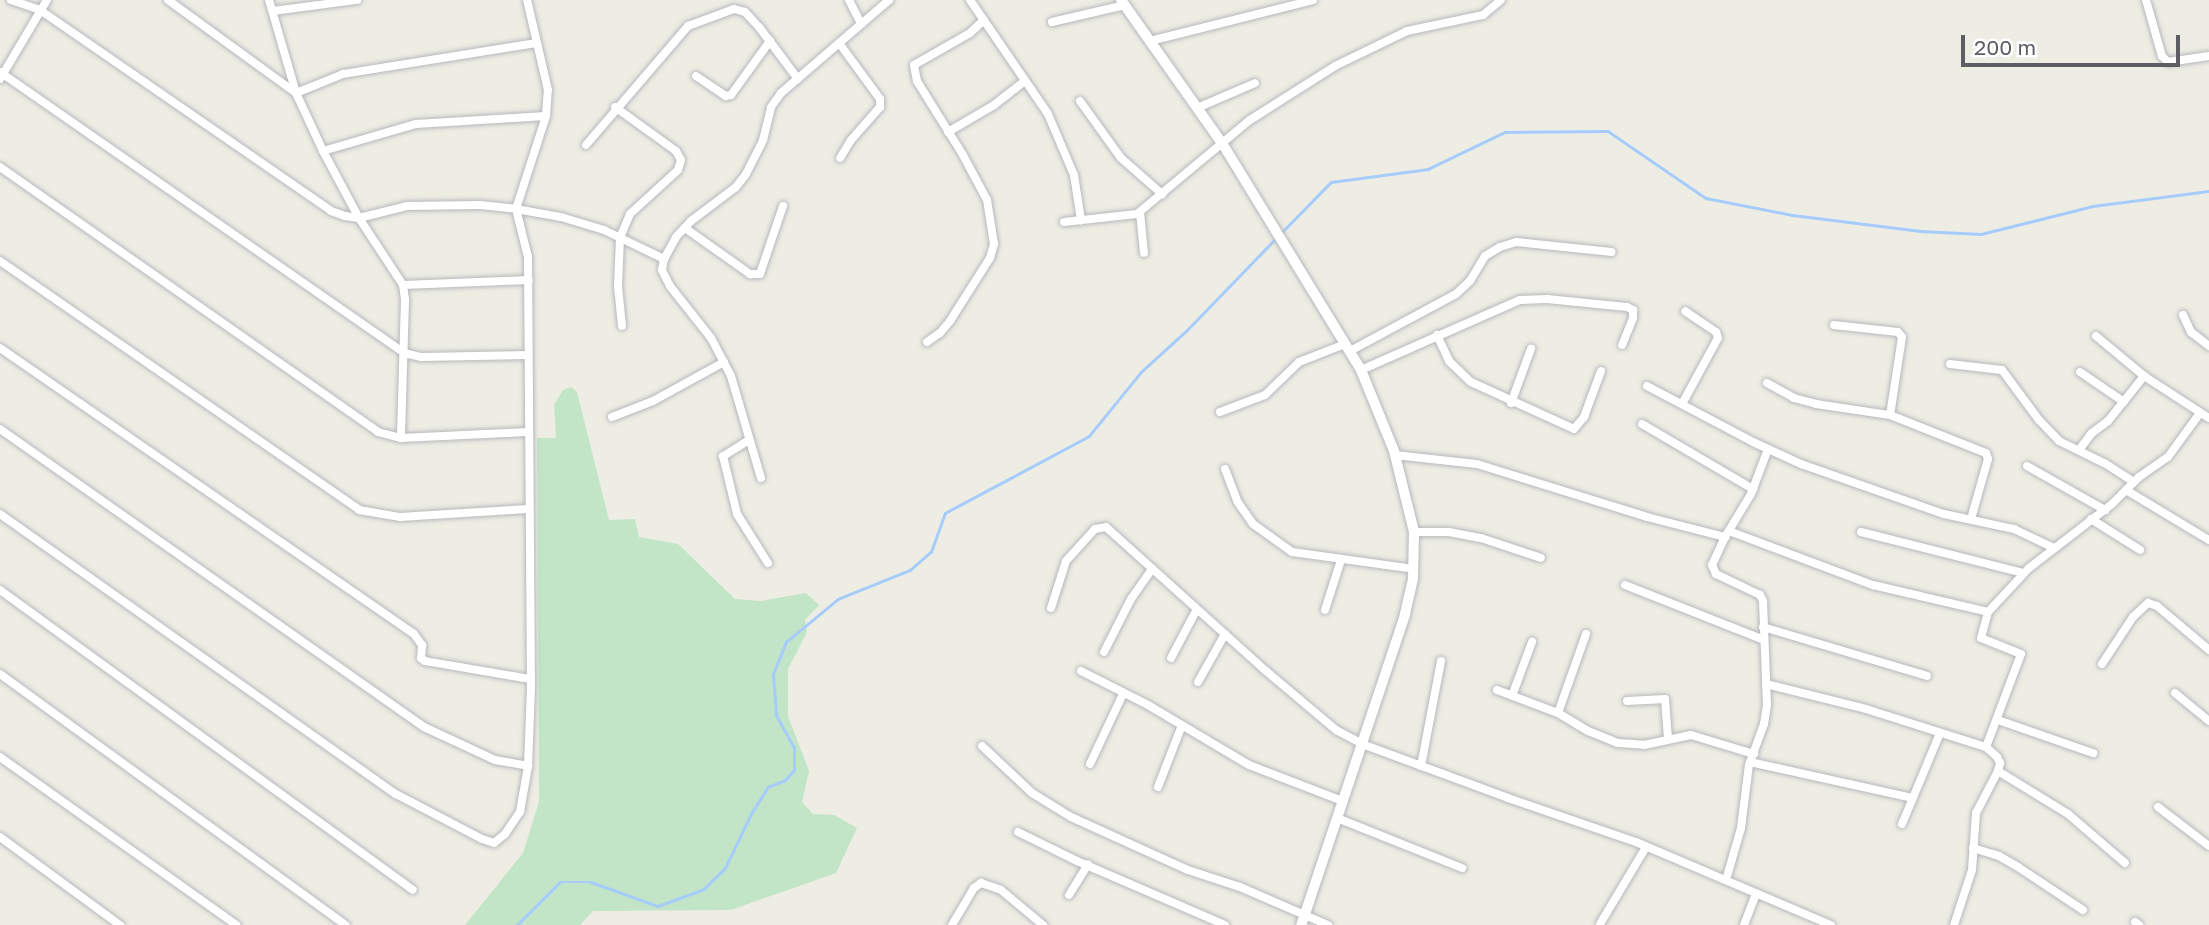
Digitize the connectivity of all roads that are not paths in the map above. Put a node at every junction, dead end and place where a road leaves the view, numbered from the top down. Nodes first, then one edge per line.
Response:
1 (11, 0) edge
2 (47, 0) edge
3 (168, 0) edge
4 (269, 0) edge
5 (358, 0) edge
6 (527, 0) edge
7 (849, 0) edge
8 (889, 0) edge
9 (970, 0) edge
10 (1313, 0) edge
11 (1501, 0) edge
12 (2146, 0) edge
13 (1123, 3) edge
14 (40, 10) junction
15 (273, 11) junction
16 (984, 20) junction
17 (1052, 22) dead end
18 (861, 24) junction
19 (769, 41) junction
20 (1150, 41) junction
21 (536, 43) junction
22 (839, 43) junction
23 (2209, 56) edge
24 (1, 75) edge
25 (696, 76) dead end
26 (798, 79) junction
27 (1025, 81) junction
28 (1255, 83) dead end
29 (296, 93) junction
30 (1080, 101) dead end
31 (615, 107) junction
32 (1197, 108) junction
33 (546, 116) junction
34 (948, 132) junction
35 (1222, 143) junction
36 (586, 145) dead end
37 (323, 151) junction
38 (840, 158) dead end
39 (0, 167) edge
40 (1162, 194) junction
41 (783, 206) dead end
42 (516, 209) junction
43 (1140, 212) junction
44 (359, 218) junction
45 (1081, 220) junction
46 (1064, 222) dead end
47 (685, 228) junction
48 (620, 237) junction
49 (1611, 252) dead end
50 (1144, 253) dead end
51 (664, 259) junction
52 (0, 261) edge
53 (529, 280) junction
54 (402, 285) junction
55 (1685, 311) dead end
56 (2183, 314) dead end
57 (1834, 325) dead end
58 (622, 326) dead end
59 (1437, 335) junction
60 (2096, 336) dead end
61 (926, 342) dead end
62 (1622, 345) dead end
63 (2209, 346) edge
64 (1348, 347) junction
65 (0, 348) edge
66 (1531, 349) dead end
67 (404, 353) junction
68 (528, 355) junction
69 (724, 362) junction
70 (1950, 363) dead end
71 (1361, 370) junction
72 (1601, 370) dead end
73 (2080, 372) dead end
74 (2144, 376) junction
75 (1767, 383) dead end
76 (1647, 386) dead end
77 (2124, 402) junction
78 (1511, 403) junction
79 (1682, 404) junction
80 (2209, 407) edge
81 (1220, 412) dead end
82 (1890, 415) junction
83 (2204, 416) edge
84 (612, 417) dead end
85 (1642, 424) dead end
86 (0, 429) edge
87 (527, 432) junction
88 (401, 438) junction
89 (749, 440) junction
90 (1768, 449) junction
91 (2078, 450) junction
92 (1395, 455) junction
93 (2027, 466) dead end
94 (1225, 469) dead end
95 (761, 478) dead end
96 (2134, 482) junction
97 (1753, 489) junction
98 (2126, 490) junction
99 (528, 509) junction
100 (2105, 510) junction
101 (0, 514) edge
102 (1971, 519) junction
103 (2091, 519) junction
104 (1414, 532) junction
105 (1861, 532) dead end
106 (1727, 534) junction
107 (2209, 540) edge
108 (2054, 548) junction
109 (2140, 550) dead end
110 (1541, 558) dead end
111 (1341, 560) junction
112 (768, 563) dead end
113 (1152, 569) junction
114 (1414, 569) junction
115 (2023, 573) junction
116 (1625, 585) dead end
117 (0, 590) edge
118 (1051, 608) dead end
119 (1197, 609) junction
120 (1325, 610) dead end
121 (1988, 612) junction
122 (1763, 627) junction
123 (1225, 634) junction
124 (1586, 634) dead end
125 (2209, 637) edge
126 (1764, 640) junction
127 (1532, 642) dead end
128 (2206, 648) edge
129 (1104, 652) dead end
130 (1171, 658) dead end
131 (1441, 661) dead end
132 (2102, 664) dead end
133 (1081, 671) dead end
134 (0, 674) edge
135 (1927, 676) dead end
136 (530, 679) junction
137 (1198, 682) dead end
138 (1766, 684) junction
139 (1497, 690) dead end
140 (2175, 693) dead end
141 (1123, 694) junction
142 (1512, 696) junction
143 (1627, 701) dead end
144 (1558, 713) junction
145 (1998, 720) junction
146 (2209, 722) edge
147 (1182, 725) junction
148 (1940, 733) junction
149 (1668, 739) junction
150 (1362, 744) junction
151 (982, 746) dead end
152 (1986, 747) junction
153 (2093, 753) dead end
154 (0, 757) edge
155 (1752, 758) junction
156 (1090, 764) dead end
157 (528, 766) junction
158 (1421, 766) junction
159 (1998, 771) junction
160 (1158, 787) dead end
161 (1912, 798) junction
162 (1343, 801) junction
163 (2158, 807) dead end
164 (1337, 818) junction
165 (1902, 824) dead end
166 (1018, 832) dead end
167 (0, 837) edge
168 (1646, 846) junction
169 (2209, 846) edge
170 (1973, 848) junction
171 (2125, 863) dead end
172 (1088, 866) junction
173 (1462, 868) dead end
174 (1726, 880) junction
175 (412, 890) dead end
176 (1756, 893) junction
177 (1069, 895) dead end
178 (2083, 910) dead end
179 (1305, 913) junction
180 (1600, 924) edge
181 (120, 925) edge
182 (236, 925) edge
183 (346, 925) edge
184 (952, 925) edge
185 (1043, 925) edge
186 (1225, 925) edge
187 (1301, 925) edge
188 (1328, 925) edge
189 (1744, 925) edge
190 (1831, 925) edge
191 (1954, 925) edge

1 - 14 street
2 - 14 street
3 - 29 street
4 - 15 street
5 - 15 street
6 - 21 street
7 - 18 street
8 - 18 street
9 - 16 street
10 - 20 street
11 - 35 street
12 - 23 street
13 - 17 street
13 - 20 street
14 - 24 street
14 - 44 street
15 - 29 street
16 - 27 street
16 - 34 street
18 - 22 street
19 - 25 street
19 - 26 street
19 - 31 street
20 - 32 street
21 - 29 street
21 - 33 street
22 - 26 street
22 - 38 street
24 - 67 street
26 - 47 street
27 - 34 street
27 - 45 street
28 - 32 street
29 - 37 street
30 - 40 street
31 - 36 street
31 - 48 street
32 - 35 street
33 - 37 street
33 - 42 street
34 - 61 street
35 - 40 street
35 - 64 street
37 - 44 street
39 - 88 street
40 - 43 street
41 - 47 street
42 - 44 street
42 - 48 street
42 - 53 street
43 - 45 street
43 - 50 street
44 - 54 street
45 - 46 street
47 - 51 street
48 - 51 street
48 - 58 street
49 - 64 street
51 - 69 street
52 - 99 street
53 - 54 street
53 - 68 street
54 - 67 street
55 - 79 street
56 - 63 street
57 - 82 street
59 - 62 street
59 - 71 street
59 - 78 street
60 - 74 street
64 - 71 street
64 - 81 street
65 - 136 street
66 - 78 street
67 - 68 street
67 - 88 street
68 - 87 street
69 - 84 street
69 - 89 street
70 - 91 street
71 - 92 street
72 - 78 street
73 - 77 street
74 - 77 street
74 - 83 street
75 - 82 street
76 - 79 street
77 - 91 street
79 - 90 street
80 - 83 street
82 - 102 street
83 - 96 street
85 - 97 street
86 - 157 street
87 - 88 street
87 - 99 street
89 - 95 street
89 - 112 street
90 - 97 street
90 - 102 street
91 - 96 street
92 - 104 street
92 - 106 street
93 - 100 street
94 - 111 street
96 - 98 street
97 - 106 street
98 - 100 street
98 - 107 street
99 - 136 street
100 - 103 street
101 - 157 street
102 - 108 street
103 - 108 street
103 - 109 street
104 - 110 street
104 - 114 street
105 - 115 street
106 - 121 street
106 - 122 street
108 - 115 street
111 - 114 street
111 - 120 street
113 - 118 street
113 - 119 street
113 - 129 street
114 - 150 street
115 - 121 street
116 - 126 street
117 - 175 street
119 - 123 street
119 - 130 street
121 - 145 street
122 - 126 street
122 - 135 street
123 - 137 street
123 - 150 street
124 - 144 street
125 - 128 street
126 - 138 street
127 - 142 street
128 - 132 street
131 - 158 street
133 - 141 street
134 - 183 street
136 - 157 street
138 - 148 street
138 - 155 street
139 - 142 street
140 - 146 street
141 - 147 street
141 - 156 street
142 - 144 street
143 - 149 street
144 - 149 street
145 - 152 street
145 - 153 street
147 - 160 street
147 - 162 street
148 - 152 street
148 - 161 street
149 - 155 street
150 - 158 street
150 - 162 street
151 - 179 street
152 - 159 street
154 - 182 street
155 - 161 street
155 - 174 street
158 - 168 street
159 - 170 street
159 - 171 street
161 - 165 street
162 - 164 street
163 - 169 street
164 - 173 street
164 - 179 street
166 - 172 street
167 - 181 street
168 - 174 street
168 - 180 street
170 - 178 street
170 - 191 street
172 - 177 street
172 - 186 street
174 - 176 street
176 - 189 street
176 - 190 street
179 - 187 street
179 - 188 street
184 - 185 street

